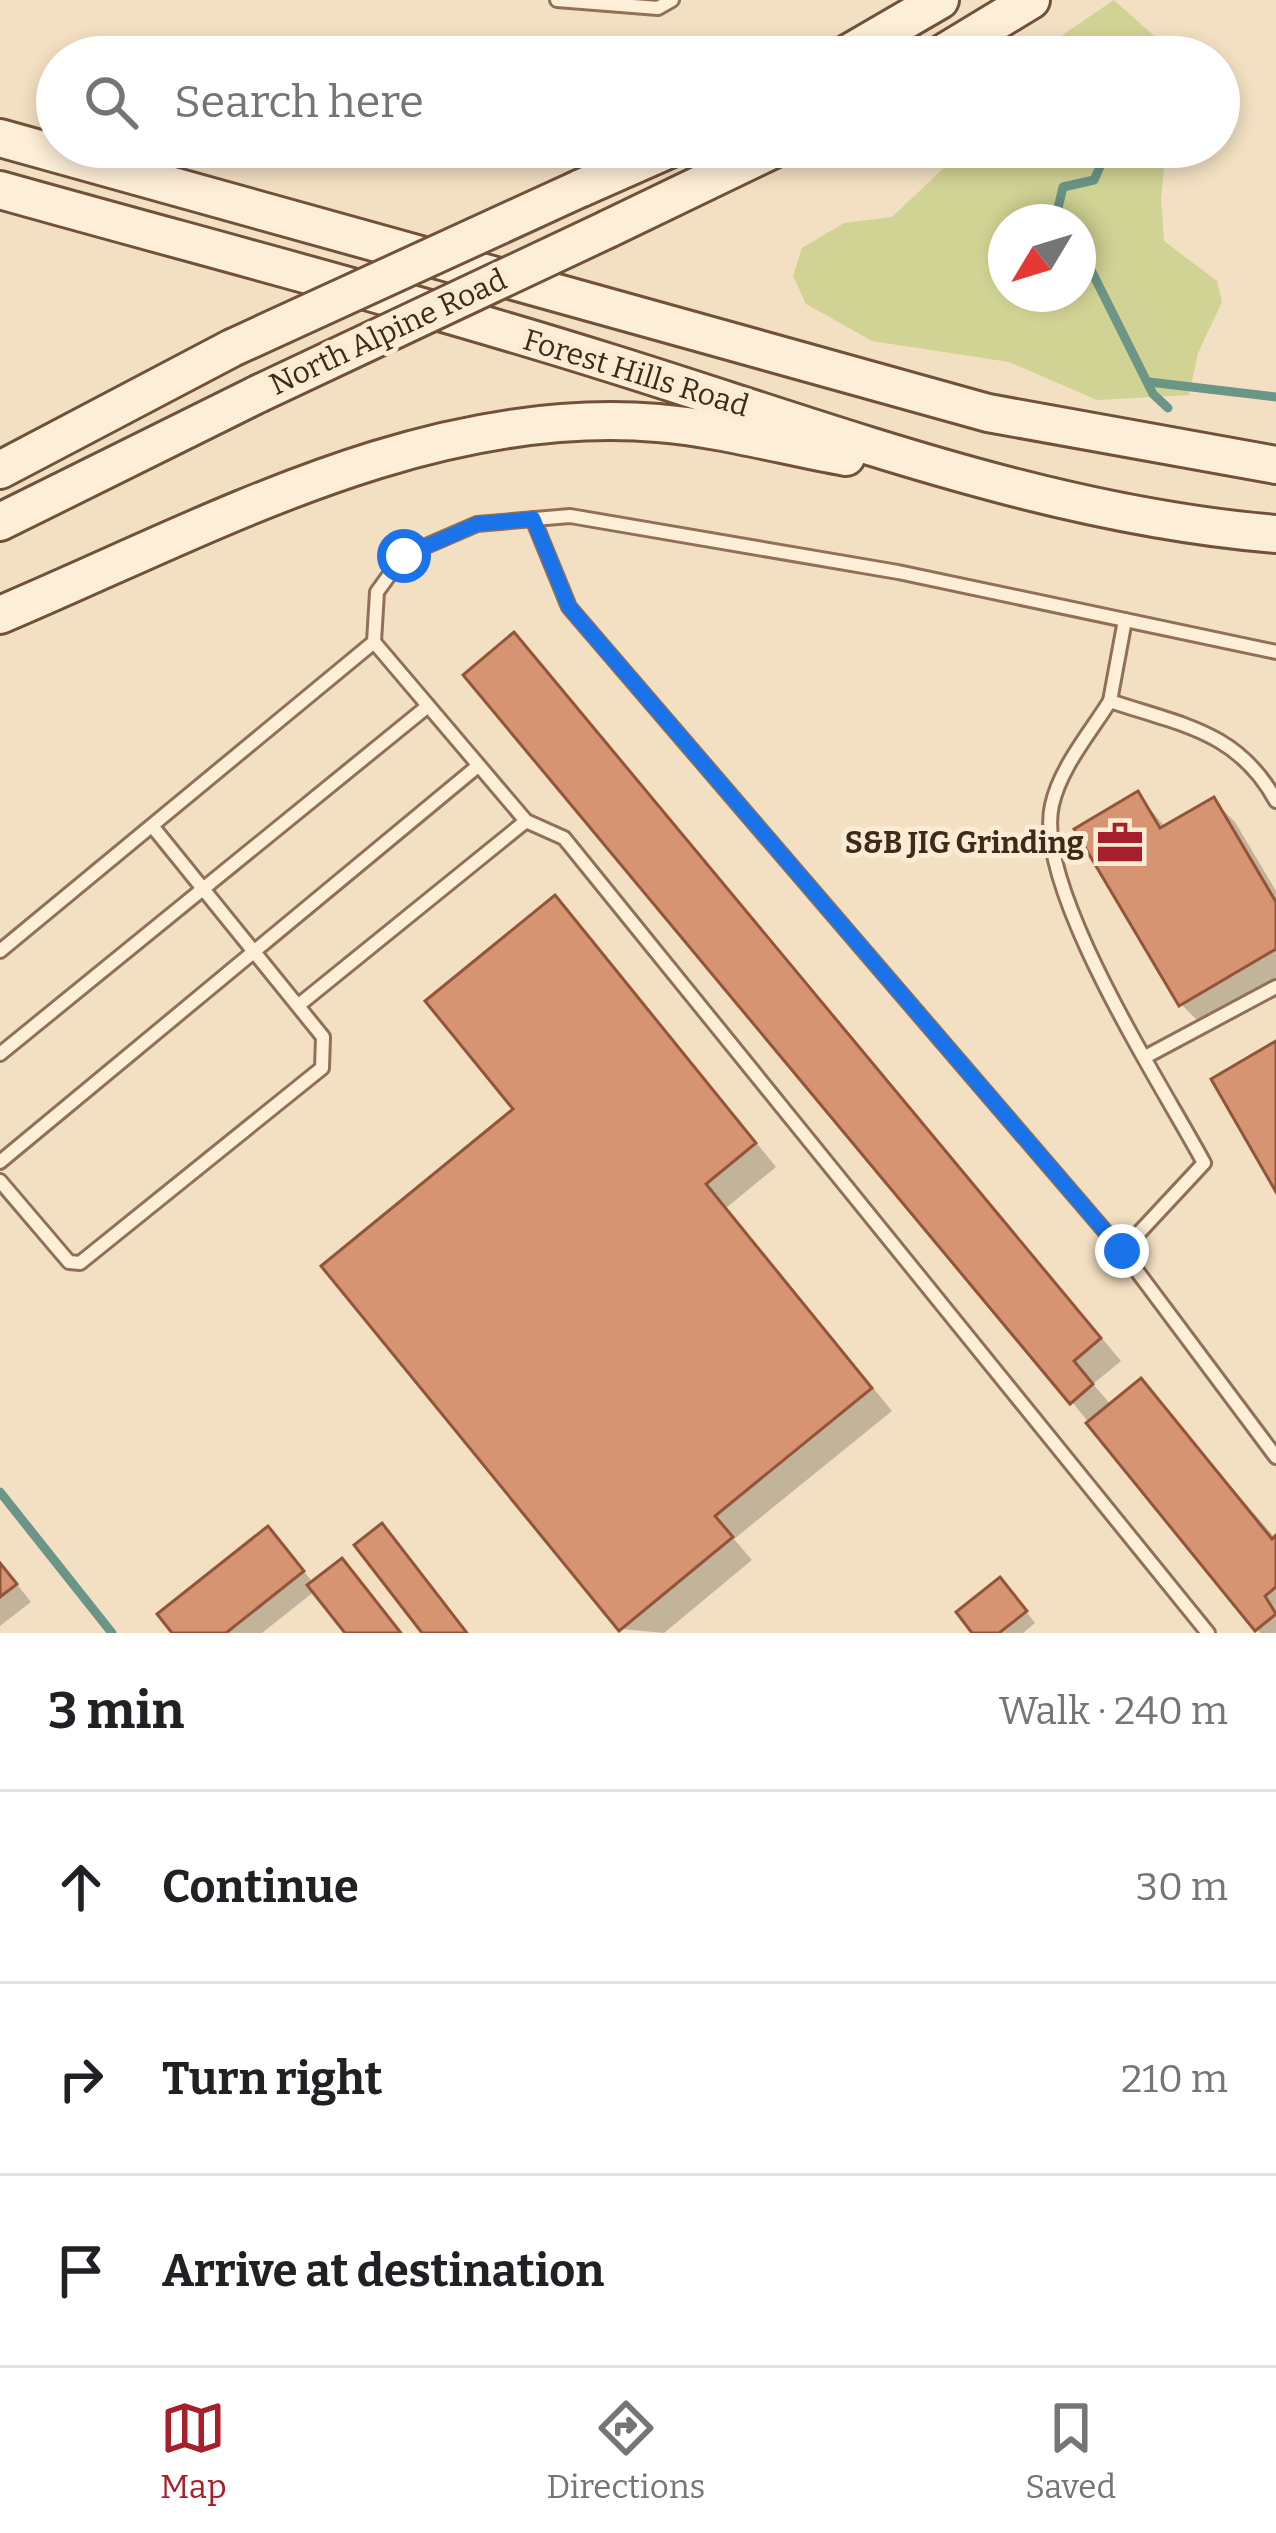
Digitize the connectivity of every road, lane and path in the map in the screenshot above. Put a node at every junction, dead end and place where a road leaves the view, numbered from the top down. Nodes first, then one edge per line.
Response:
1 (557, 0) edge
2 (673, 0) edge
3 (940, 0) edge
4 (1031, 0) edge
5 (878, 36) edge
6 (972, 36) edge
7 (0, 138) edge
8 (36, 148) edge
9 (108, 168) edge
10 (626, 168) edge
11 (734, 168) edge
12 (0, 190) edge
13 (1276, 465) edge
14 (0, 470) edge
15 (986, 482) junction
16 (533, 519) junction
17 (0, 522) edge
18 (1276, 534) edge
19 (0, 615) edge
20 (1125, 620) junction
21 (374, 642) junction
22 (1276, 652) edge
23 (1110, 701) junction
24 (428, 706) junction
25 (478, 766) junction
26 (1276, 801) edge
27 (526, 821) junction
28 (153, 827) junction
29 (205, 888) junction
30 (256, 950) junction
31 (0, 951) edge
32 (1276, 987) edge
33 (300, 1004) junction
34 (0, 1054) edge
35 (1147, 1056) junction
36 (0, 1162) edge
37 (0, 1181) edge
38 (1122, 1251) junction
39 (1276, 1457) edge
40 (1208, 1633) edge

1 - 2 lane
3 - 5 main road
4 - 6 main road
7 - 8 main road, Forest Hills Road
9 - 13 main road, Forest Hills Road
10 - 14 main road, North Alpine Road, bridge
11 - 17 main road, North Alpine Road, bridge
12 - 15 main road, Forest Hills Road
15 - 18 main road, Forest Hills Road
15 - 19 main road
16 - 20 lane
16 - 21 lane
16 - 38 lane
20 - 22 lane
20 - 23 lane
21 - 24 lane
21 - 28 lane
23 - 26 lane
23 - 35 lane
24 - 25 lane
24 - 29 lane
25 - 27 lane
25 - 30 lane
27 - 33 lane
27 - 40 lane
28 - 29 lane
28 - 31 lane
29 - 30 lane
29 - 34 lane
30 - 33 lane
30 - 36 lane
32 - 35 lane
33 - 37 lane
35 - 38 lane
38 - 39 lane

